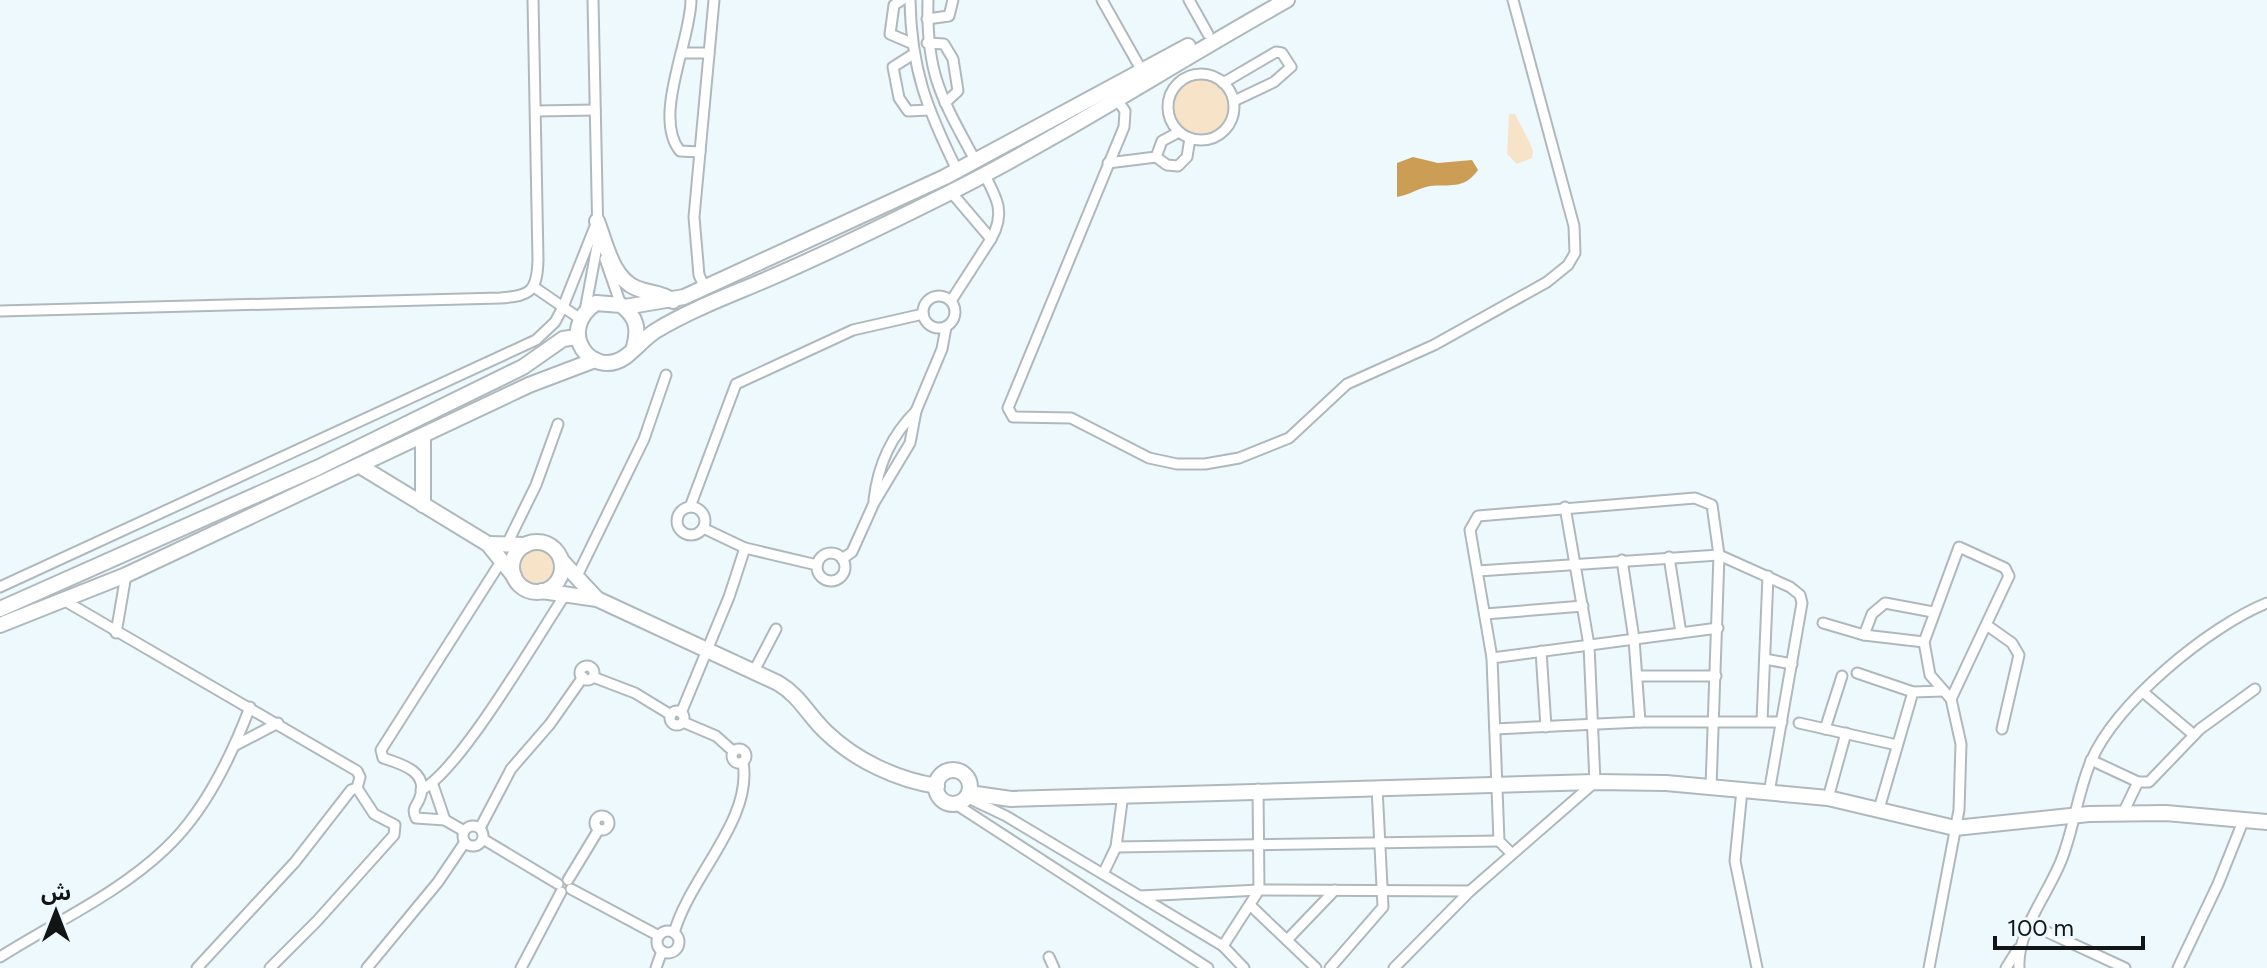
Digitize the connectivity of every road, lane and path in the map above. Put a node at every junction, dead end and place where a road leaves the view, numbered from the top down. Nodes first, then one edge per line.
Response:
1 (533, 0) edge
2 (593, 0) edge
3 (691, 0) edge
4 (714, 0) edge
5 (902, 0) edge
6 (910, 0) edge
7 (928, 0) edge
8 (953, 0) edge
9 (1102, 0) edge
10 (1189, 0) edge
11 (1269, 0) edge
12 (1287, 0) edge
13 (1513, 0) edge
14 (927, 19) junction
15 (1208, 34) junction
16 (911, 43) junction
17 (927, 43) junction
18 (682, 53) junction
19 (709, 53) junction
20 (912, 55) junction
21 (1190, 55) junction
22 (1142, 71) junction
23 (1162, 72) junction
24 (1200, 74) junction
25 (1223, 83) junction
26 (1173, 90) junction
27 (1116, 97) junction
28 (1234, 101) junction
29 (945, 103) junction
30 (595, 110) junction
31 (929, 110) junction
32 (537, 111) junction
33 (1179, 132) junction
34 (963, 137) junction
35 (1190, 138) junction
36 (944, 146) junction
37 (700, 152) junction
38 (1156, 157) junction
39 (975, 160) junction
40 (1108, 163) junction
41 (957, 170) junction
42 (984, 174) junction
43 (951, 192) junction
44 (597, 221) junction
45 (991, 239) junction
46 (598, 241) junction
47 (534, 287) junction
48 (705, 288) junction
49 (673, 301) junction
50 (951, 301) junction
51 (623, 306) junction
52 (563, 307) junction
53 (0, 311) edge
54 (582, 314) junction
55 (923, 314) junction
56 (946, 327) junction
57 (577, 337) junction
58 (634, 347) junction
59 (595, 360) junction
60 (666, 375) dead end
61 (916, 411) junction
62 (558, 424) dead end
63 (423, 436) junction
64 (360, 466) junction
65 (874, 503) junction
66 (423, 505) junction
67 (690, 507) junction
68 (1565, 507) junction
69 (703, 528) junction
70 (488, 544) junction
71 (507, 544) junction
72 (526, 545) junction
73 (745, 548) junction
74 (1719, 555) junction
75 (1669, 557) junction
76 (842, 559) junction
77 (502, 560) junction
78 (561, 560) junction
79 (1622, 560) junction
80 (1575, 563) junction
81 (817, 565) junction
82 (1478, 571) junction
83 (126, 575) junction
84 (514, 576) junction
85 (577, 576) junction
86 (1768, 576) junction
87 (0, 587) edge
88 (542, 591) junction
89 (565, 595) junction
90 (597, 599) junction
91 (65, 601) junction
92 (2267, 603) edge
93 (1583, 606) junction
94 (0, 609) edge
95 (1933, 612) junction
96 (1485, 614) junction
97 (1823, 623) dead end
98 (0, 625) edge
99 (1988, 626) junction
100 (1718, 628) junction
101 (776, 629) dead end
102 (116, 633) junction
103 (1681, 633) junction
104 (1864, 635) junction
105 (1634, 639) junction
106 (1924, 642) junction
107 (1589, 645) junction
108 (708, 649) junction
109 (1541, 651) junction
110 (1492, 658) junction
111 (1765, 659) junction
112 (1792, 664) junction
113 (754, 671) junction
114 (1857, 673) dead end
115 (1638, 676) junction
116 (1716, 676) junction
117 (1842, 676) dead end
118 (2255, 689) dead end
119 (1913, 692) junction
120 (2143, 692) junction
121 (1947, 695) junction
122 (250, 707) junction
123 (678, 717) junction
124 (1714, 721) junction
125 (1762, 721) junction
126 (1640, 722) junction
127 (1782, 722) junction
128 (278, 723) junction
129 (1799, 723) dead end
130 (1593, 724) junction
131 (1546, 727) junction
132 (1495, 729) junction
133 (1825, 729) junction
134 (2002, 729) dead end
135 (1846, 733) junction
136 (2194, 735) junction
137 (236, 745) junction
138 (1897, 745) junction
139 (2091, 760) junction
140 (1595, 782) junction
141 (2138, 782) junction
142 (1497, 784) junction
143 (433, 785) junction
144 (937, 786) junction
145 (1377, 787) junction
146 (1711, 787) junction
147 (357, 788) junction
148 (1258, 789) junction
149 (421, 790) junction
150 (1742, 790) junction
151 (1769, 793) junction
152 (1123, 794) junction
153 (963, 798) junction
154 (1828, 798) junction
155 (1879, 809) junction
156 (2123, 813) junction
157 (2072, 814) junction
158 (2244, 819) junction
159 (445, 820) junction
160 (2267, 822) edge
161 (480, 828) junction
162 (1955, 828) junction
163 (599, 829) dead end
164 (465, 837) junction
165 (483, 839) junction
166 (1499, 841) junction
167 (1379, 843) junction
168 (1258, 844) junction
169 (1116, 847) junction
170 (1512, 854) junction
171 (1103, 874) junction
172 (564, 886) junction
173 (1259, 890) junction
174 (1335, 890) junction
175 (1382, 890) junction
176 (1470, 891) junction
177 (1140, 896) junction
178 (1251, 906) junction
179 (2030, 924) junction
180 (674, 933) junction
181 (659, 936) junction
182 (1287, 940) junction
183 (1223, 946) junction
184 (2018, 949) junction
185 (662, 951) junction
186 (0, 957) edge
187 (1049, 957) dead end
188 (197, 968) edge
189 (270, 968) edge
190 (367, 968) edge
191 (521, 968) edge
192 (656, 968) edge
193 (1054, 968) edge
194 (1208, 968) edge
195 (1244, 968) edge
196 (1316, 968) edge
197 (1330, 968) edge
198 (1394, 968) edge
199 (1757, 968) edge
200 (1929, 968) edge
201 (2006, 968) edge
202 (2019, 968) edge
203 (2125, 968) edge
204 (2178, 968) edge

1 - 32 street
2 - 30 street
3 - 18 street
4 - 19 street
5 - 16 street
6 - 16 street
7 - 14 street
8 - 14 street
9 - 22 street
10 - 15 street
11 - 15 street
12 - 21 street
13 - 40 street
14 - 17 street
15 - 22 street
16 - 20 street
17 - 29 street
17 - 29 street
18 - 19 street
18 - 37 street
19 - 37 street
20 - 31 street
20 - 31 street
21 - 23 street
21 - 24 street
22 - 39 street
23 - 26 street
23 - 27 street
24 - 25 street
24 - 26 street
25 - 28 street
25 - 28 street
26 - 33 street
27 - 40 street
27 - 42 street
28 - 35 street
29 - 34 street
30 - 32 street
30 - 44 street
31 - 36 street
32 - 47 street
33 - 35 street
33 - 38 street
34 - 36 street
34 - 39 street
35 - 38 street
36 - 41 street
37 - 48 street
38 - 40 street
39 - 41 street
41 - 48 street
42 - 43 street
42 - 45 street
43 - 45 street
43 - 58 street
44 - 46 street
44 - 49 street
44 - 52 street
45 - 50 street
46 - 51 street
46 - 54 street
47 - 52 street
47 - 53 street
48 - 49 street
49 - 51 street
50 - 55 street
50 - 56 street
51 - 54 street
51 - 58 street
52 - 54 street
52 - 87 street
54 - 57 street
55 - 56 street
55 - 67 street
56 - 61 street
57 - 59 street
57 - 94 street
58 - 59 street
59 - 63 street
60 - 85 street
61 - 65 street
61 - 65 street
62 - 71 street
63 - 64 street
63 - 66 street
64 - 66 street
64 - 83 street
65 - 76 street
66 - 70 street
67 - 69 street
67 - 69 street
68 - 74 street
68 - 80 street
68 - 82 street
69 - 73 street
70 - 71 street
70 - 77 street
71 - 72 street
72 - 78 street
72 - 84 street
73 - 81 street
73 - 108 street
74 - 75 street
74 - 86 street
74 - 100 street
75 - 79 street
75 - 103 street
76 - 81 street
76 - 81 street
77 - 84 street
77 - 149 street
78 - 85 street
78 - 88 street
79 - 80 street
79 - 105 street
80 - 82 street
80 - 93 street
82 - 96 street
83 - 91 street
83 - 102 street
84 - 88 street
85 - 90 street
86 - 111 street
86 - 112 street
88 - 89 street
89 - 90 street
89 - 143 street
90 - 108 street
91 - 98 street
91 - 102 street
92 - 120 street
93 - 96 street
93 - 107 street
95 - 99 street
95 - 104 street
95 - 106 street
96 - 110 street
97 - 104 street
99 - 121 street
99 - 134 street
100 - 103 street
100 - 116 street
101 - 113 street
102 - 122 street
103 - 105 street
104 - 106 street
105 - 107 street
105 - 115 street
106 - 121 street
107 - 109 street
107 - 130 street
108 - 113 street
108 - 123 street
109 - 110 street
109 - 131 street
110 - 132 street
111 - 112 street
111 - 125 street
112 - 127 street
113 - 144 street
114 - 119 street
115 - 116 street
115 - 126 street
116 - 124 street
117 - 133 street
118 - 136 street
119 - 121 street
119 - 138 street
120 - 136 street
120 - 139 street
121 - 162 street
122 - 128 street
122 - 137 street
123 - 161 street
123 - 180 street
124 - 125 street
124 - 126 street
124 - 146 street
125 - 127 street
126 - 130 street
127 - 151 street
128 - 137 street
128 - 147 street
129 - 133 street
130 - 131 street
130 - 140 street
131 - 132 street
132 - 142 street
133 - 135 street
135 - 138 street
135 - 154 street
136 - 141 street
137 - 186 street
138 - 155 street
139 - 141 street
139 - 157 street
140 - 142 street
140 - 146 street
140 - 170 street
141 - 156 street
142 - 145 street
142 - 166 street
143 - 149 street
143 - 159 street
144 - 153 street
144 - 153 street
145 - 148 street
145 - 167 street
146 - 150 street
147 - 188 street
147 - 189 street
148 - 152 street
148 - 168 street
149 - 159 street
150 - 151 street
150 - 199 street
151 - 154 street
152 - 153 street
152 - 169 street
153 - 171 street
153 - 194 street
154 - 155 street
155 - 162 street
156 - 157 street
156 - 158 street
157 - 162 street
157 - 179 street
158 - 160 street
158 - 204 street
159 - 164 street
161 - 164 street
161 - 165 street
162 - 200 street
163 - 172 street
164 - 165 street
164 - 190 street
165 - 172 street
166 - 167 street
166 - 170 street
167 - 168 street
167 - 175 street
168 - 169 street
168 - 173 street
169 - 171 street
170 - 176 street
171 - 177 street
172 - 181 street
172 - 191 street
173 - 174 street
173 - 177 street
173 - 178 street
174 - 175 street
174 - 182 street
175 - 176 street
175 - 197 street
176 - 198 street
177 - 183 street
178 - 182 street
178 - 183 street
179 - 184 street
179 - 203 street
180 - 181 street
180 - 185 street
181 - 185 street
182 - 196 street
183 - 195 street
184 - 201 street
184 - 202 street
185 - 192 street
187 - 193 street

